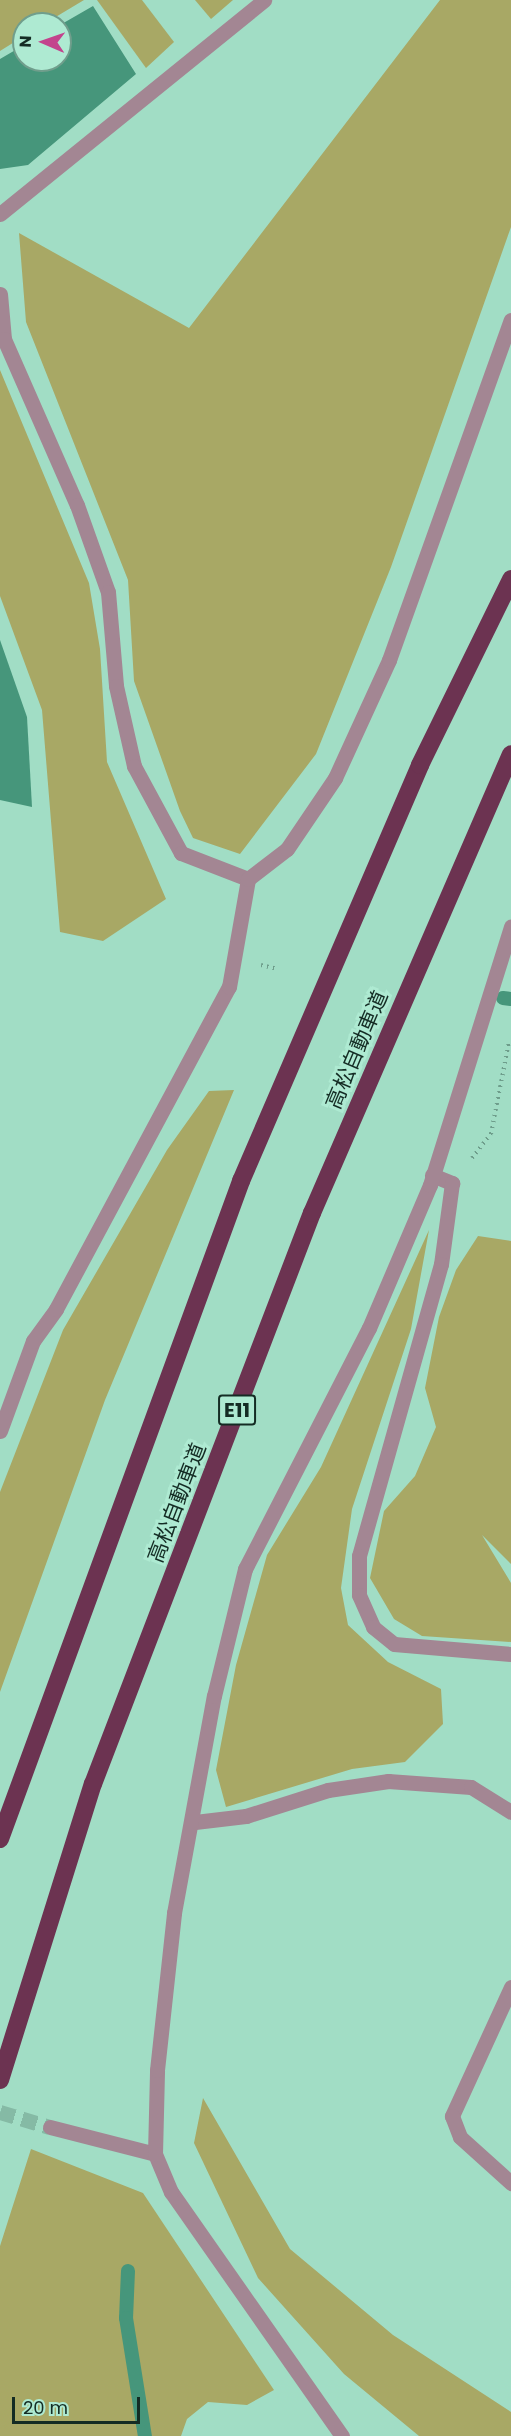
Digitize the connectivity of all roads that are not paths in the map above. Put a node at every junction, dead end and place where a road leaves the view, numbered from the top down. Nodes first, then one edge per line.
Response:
1 (264, 0) edge
2 (0, 214) edge
3 (0, 294) edge
4 (511, 320) edge
5 (511, 579) edge
6 (511, 754) edge
7 (248, 879) junction
8 (511, 926) edge
9 (432, 1175) junction
10 (0, 1431) edge
11 (511, 1654) edge
12 (511, 1812) edge
13 (195, 1822) junction
14 (0, 1839) edge
15 (511, 1987) edge
16 (0, 2080) edge
17 (50, 2127) tunnel mouth
18 (155, 2154) junction
19 (511, 2183) edge
20 (342, 2436) edge

1 - 2 street
3 - 7 street
4 - 7 street
5 - 14 highway
6 - 16 highway, 高松自動車道 / E11
7 - 10 street
8 - 9 street
9 - 11 street
9 - 13 street
12 - 13 street
13 - 18 street
15 - 19 street
17 - 18 street
18 - 20 street

